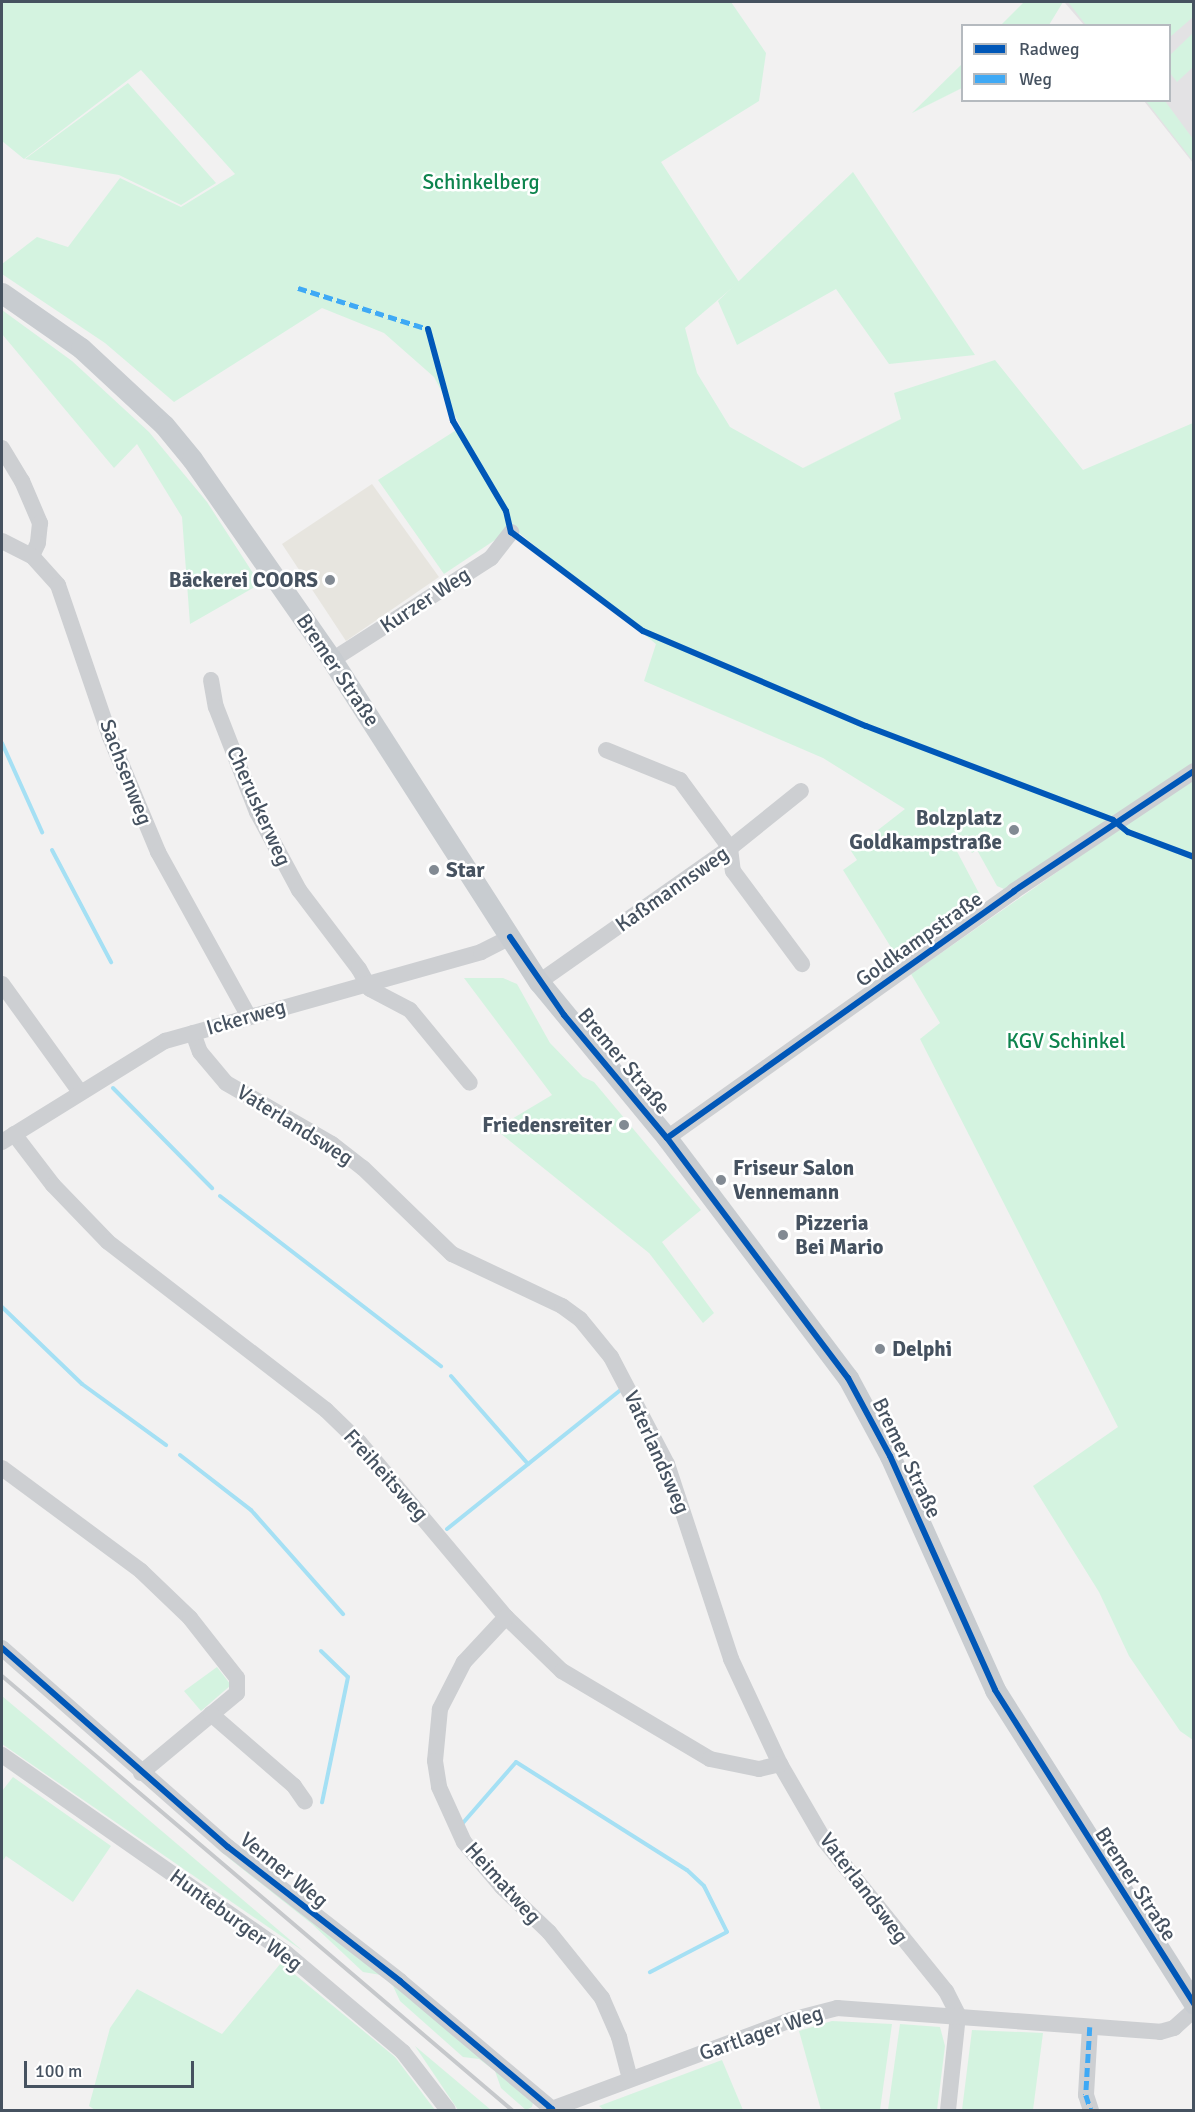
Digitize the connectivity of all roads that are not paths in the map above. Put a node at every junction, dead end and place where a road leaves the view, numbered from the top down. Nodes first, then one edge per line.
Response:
1 (2, 293) edge
2 (2, 448) edge
3 (510, 532) dead end
4 (2, 541) edge
5 (32, 556) junction
6 (332, 660) junction
7 (211, 680) dead end
8 (606, 750) dead end
9 (1194, 771) edge
10 (801, 791) dead end
11 (729, 848) junction
12 (510, 937) junction
13 (802, 964) dead end
14 (366, 982) junction
15 (539, 982) junction
16 (2, 984) edge
17 (248, 1015) junction
18 (193, 1033) junction
19 (470, 1083) dead end
20 (80, 1092) junction
21 (8, 1138) edge
22 (667, 1138) junction
23 (2, 1468) edge
24 (506, 1617) junction
25 (2, 1648) edge
26 (211, 1714) junction
27 (2, 1755) edge
28 (780, 1764) junction
29 (141, 1773) junction
30 (305, 1802) dead end
31 (1194, 2004) edge
32 (1194, 2010) edge
33 (958, 2015) junction
34 (1090, 2027) junction
35 (630, 2079) junction
36 (585, 2104) edge
37 (447, 2110) edge
38 (551, 2110) edge
39 (948, 2110) edge
40 (1091, 2110) edge

1 - 6 main road, Bremer Straße
2 - 5 street
3 - 6 street, Kurzer Weg
4 - 5 street, Sachsenweg
5 - 17 street, Sachsenweg
6 - 12 main road, Bremer Straße
7 - 14 street, Cheruskerweg
8 - 11 street
9 - 22 street, Goldkampstraße
10 - 11 street, Kaßmannsweg
11 - 13 street
11 - 15 street, Kaßmannsweg
12 - 14 street, Ickerweg
12 - 15 main road, Bremer Straße
14 - 17 street, Ickerweg
14 - 19 street, Cheruskerweg
15 - 22 main road, Bremer Straße
16 - 20 street
17 - 18 street, Ickerweg
18 - 20 street, Ickerweg
18 - 28 street, Vaterlandsweg
20 - 21 street, Ickerweg
21 - 24 street, Freiheitsweg
22 - 31 main road, Bremer Straße
23 - 26 street
24 - 28 street, Freiheitsweg
24 - 35 street, Heimatweg
25 - 29 street, Venner Weg
26 - 29 street
26 - 30 street
27 - 37 street, Hunteburger Weg
28 - 33 street, Vaterlandsweg
29 - 38 street, Venner Weg
32 - 34 street, Gartlager Weg
33 - 34 street, Gartlager Weg
33 - 35 street, Gartlager Weg
33 - 39 street
34 - 40 street
35 - 36 street, Gartlager Weg
36 - 38 street, Gartlager Weg

